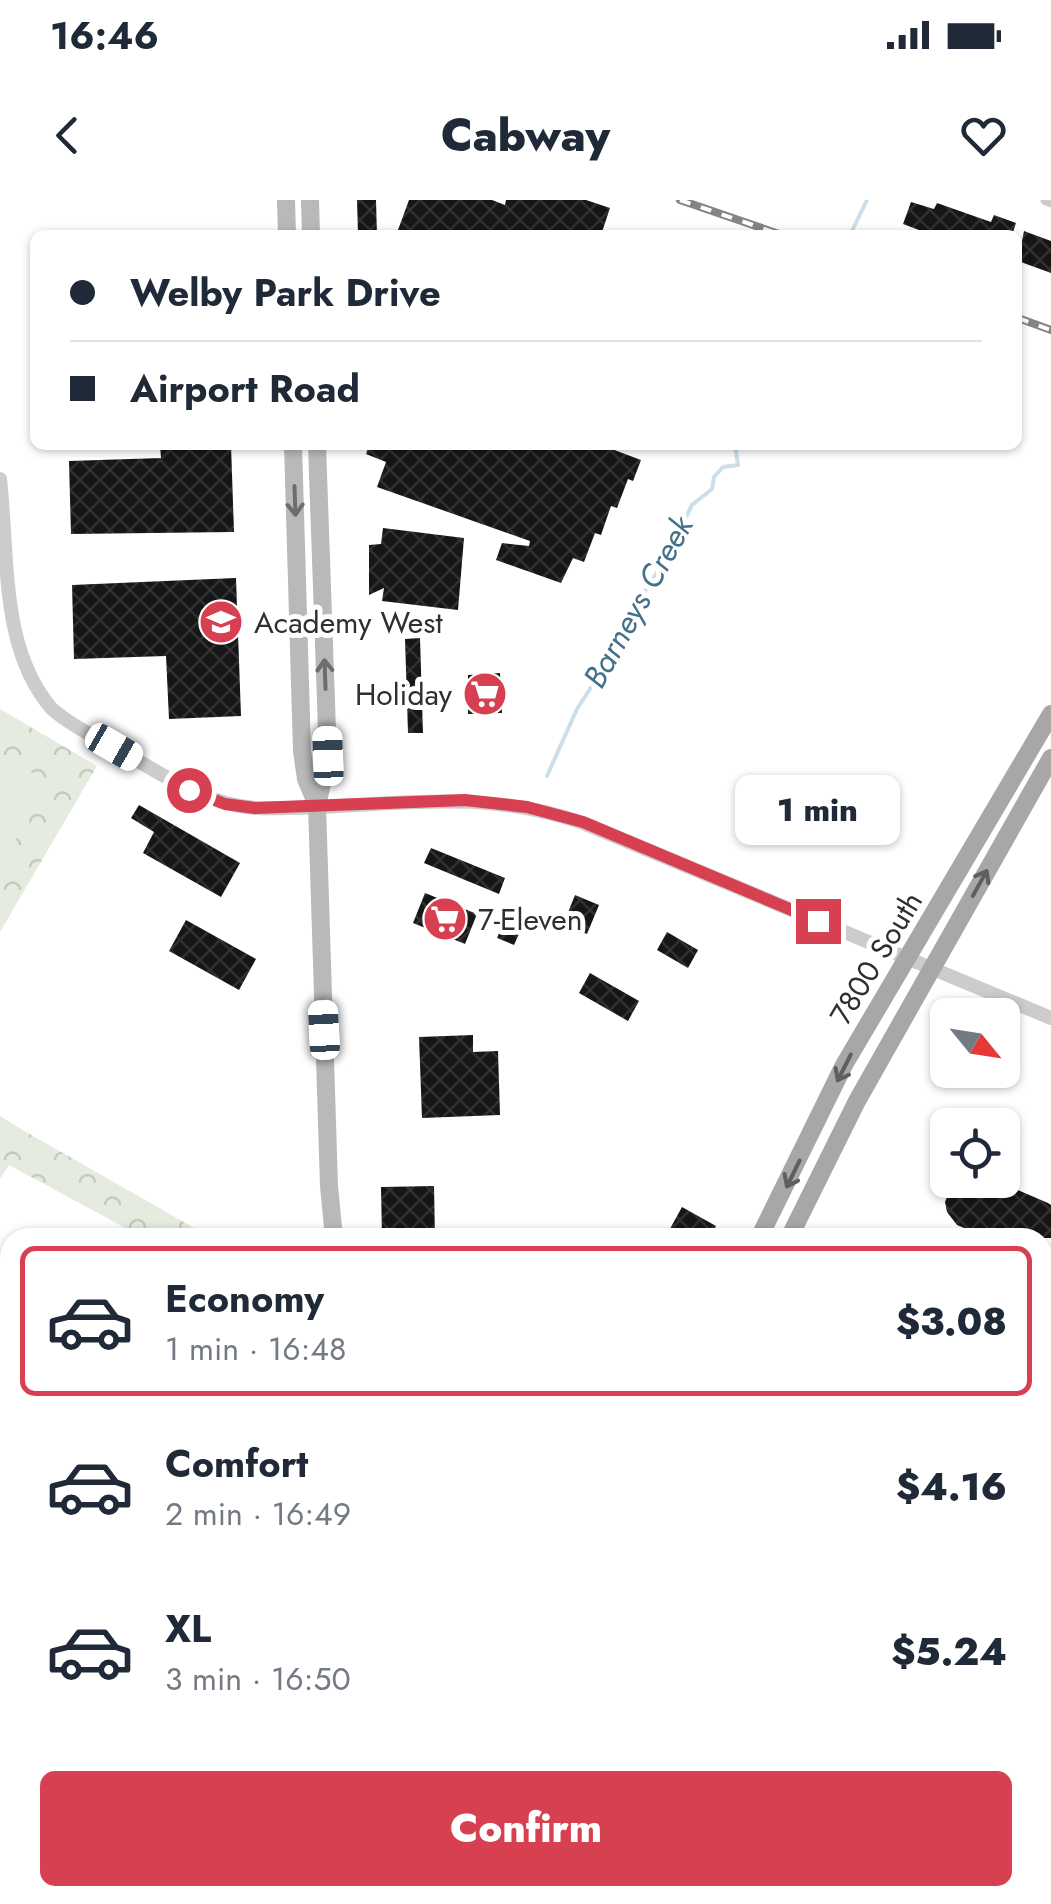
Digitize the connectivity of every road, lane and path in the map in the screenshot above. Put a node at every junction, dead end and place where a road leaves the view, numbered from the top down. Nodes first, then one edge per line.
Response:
1 (286, 200) edge
2 (310, 200) edge
3 (287, 230) edge
4 (311, 230) edge
5 (293, 450) edge
6 (317, 450) edge
7 (0, 479) edge
8 (1051, 714) edge
9 (1051, 758) edge
10 (318, 805) junction
11 (908, 958) junction
12 (933, 968) junction
13 (1051, 1018) edge
14 (333, 1228) edge
15 (764, 1228) edge
16 (794, 1228) edge

1 - 3 main road
2 - 4 main road
5 -> 10 main road
10 -> 6 main road
7 - 10 street
8 - 11 main road, 7800 South
12 -> 9 main road, 7800 South
10 - 11 street
10 - 14 main road
11 - 12 street
11 -> 15 main road, 7800 South
12 - 13 street
12 - 16 main road, 7800 South

